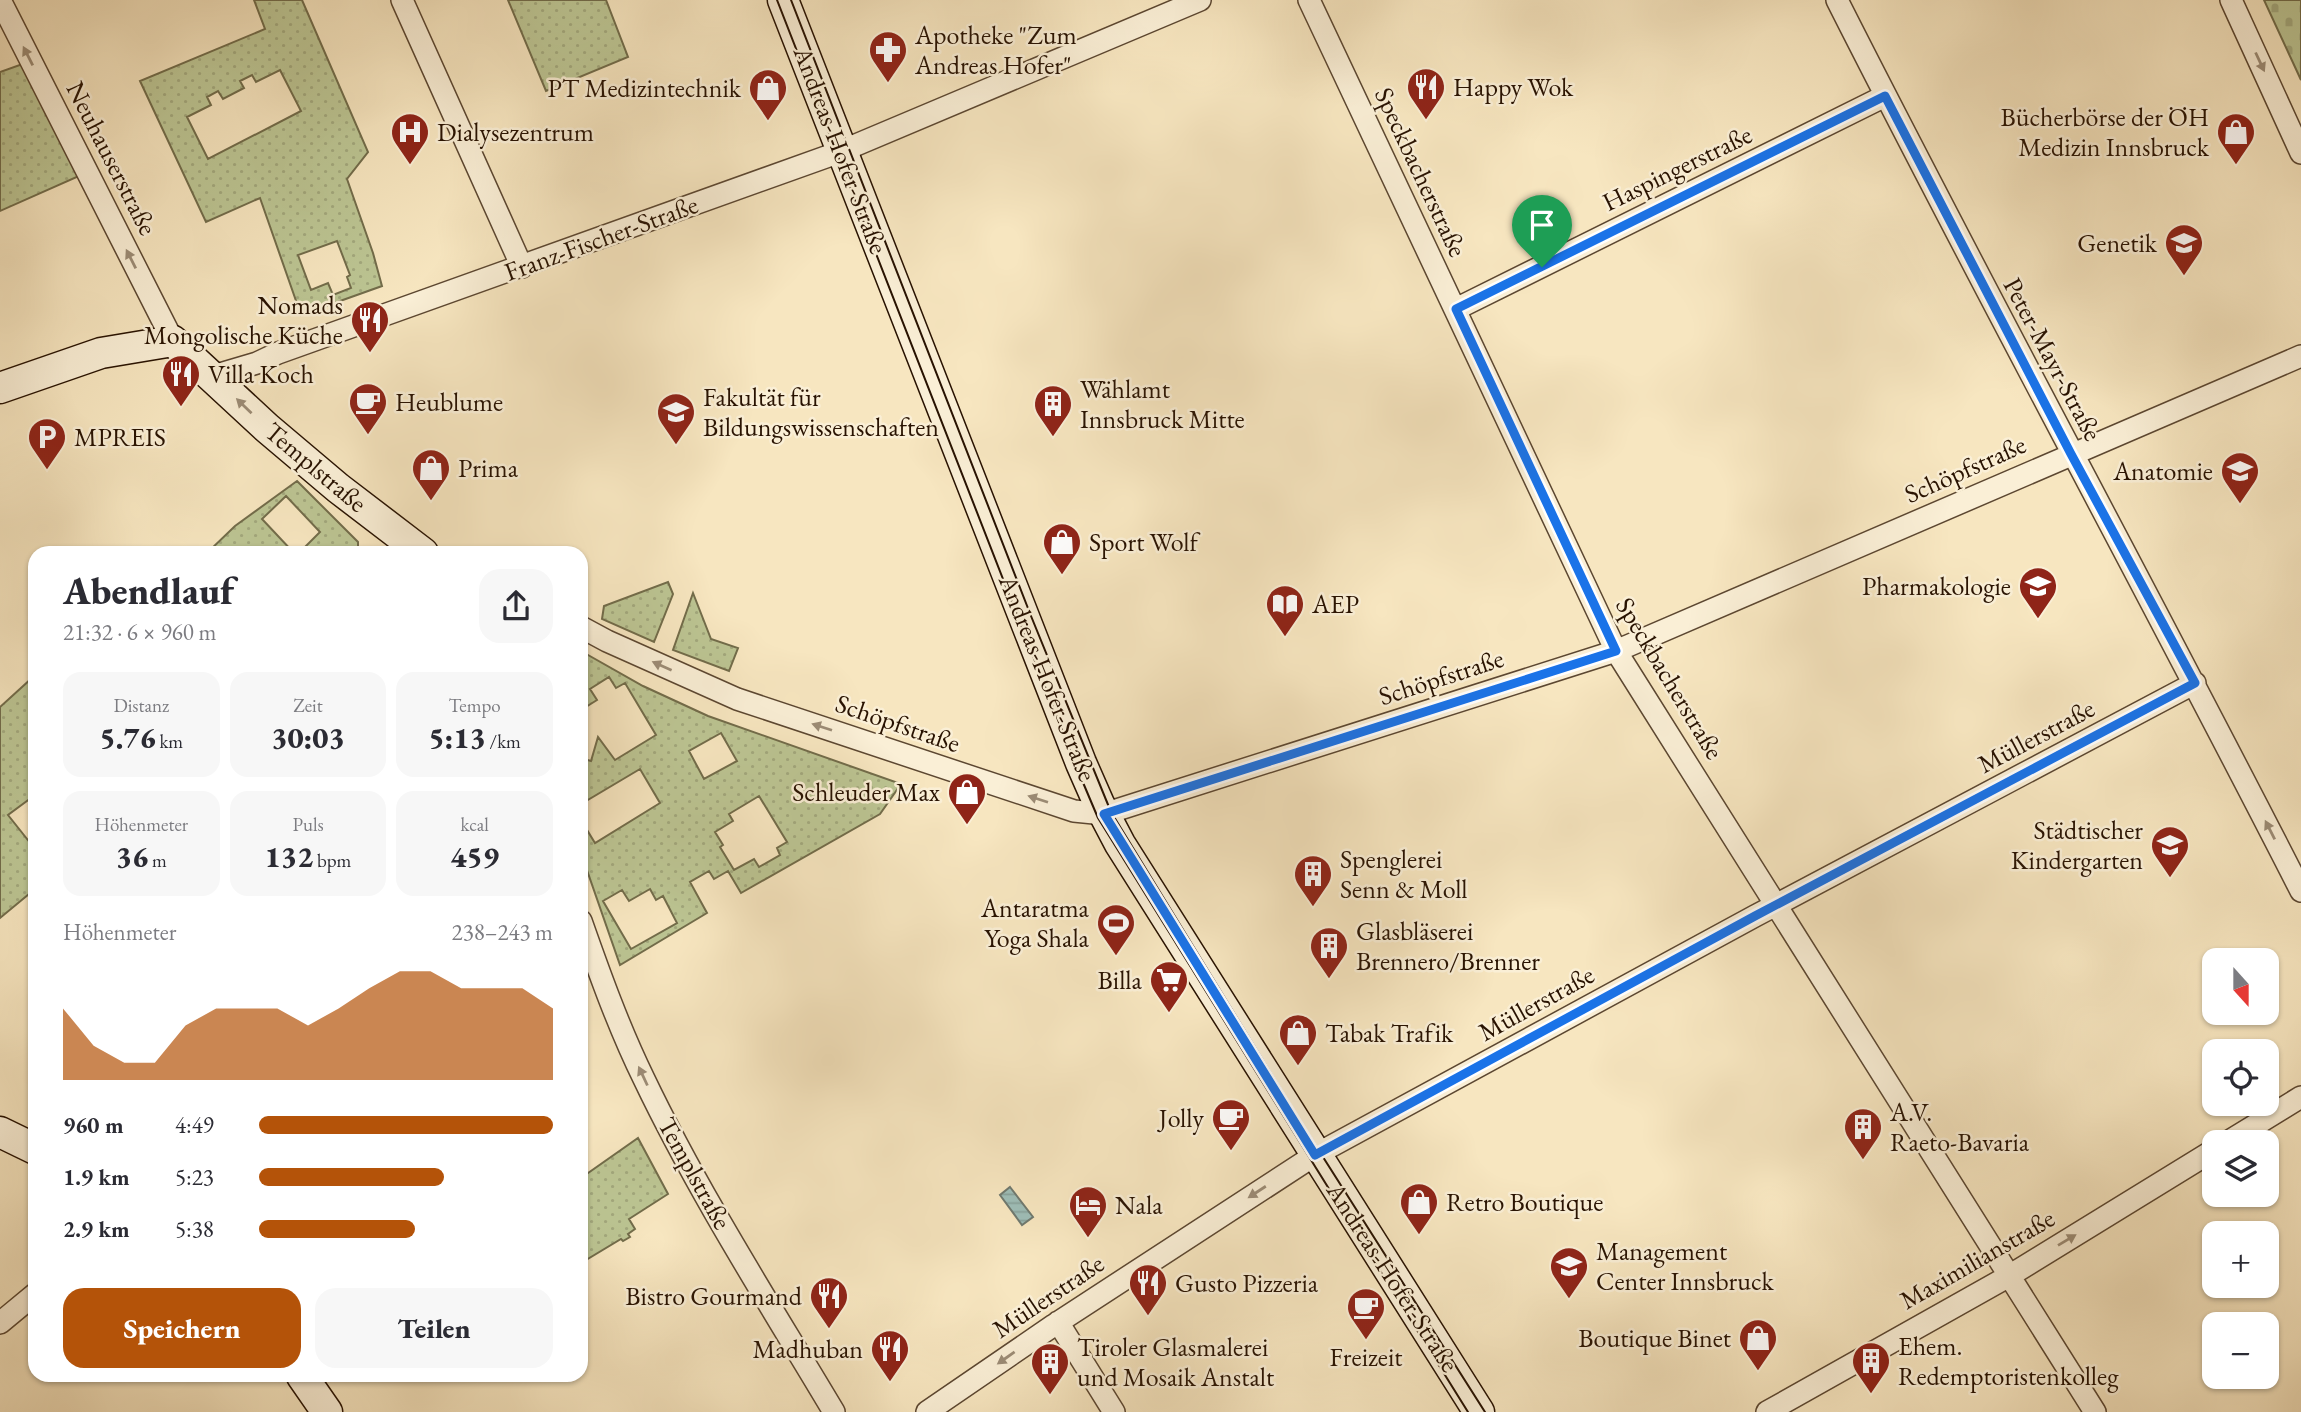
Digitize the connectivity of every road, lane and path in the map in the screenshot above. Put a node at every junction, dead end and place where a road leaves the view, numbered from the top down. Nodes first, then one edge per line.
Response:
1 (0, 0) edge
2 (402, 0) edge
3 (783, 0) edge
4 (1200, 0) edge
5 (1308, 0) edge
6 (1837, 0) edge
7 (2231, 0) edge
8 (1885, 96) junction
9 (842, 151) junction
10 (2301, 153) edge
11 (522, 267) junction
12 (1456, 309) junction
13 (173, 341) junction
14 (2301, 356) edge
15 (214, 376) junction
16 (0, 388) edge
17 (2071, 454) junction
18 (414, 546) edge
19 (588, 631) edge
20 (1616, 651) junction
21 (2195, 683) junction
22 (1104, 814) junction
23 (2301, 891) edge
24 (1777, 905) junction
25 (588, 940) edge
26 (2301, 1097) edge
27 (2247, 1130) edge
28 (0, 1132) edge
29 (28, 1146) edge
30 (1315, 1155) junction
31 (2202, 1157) edge
32 (2009, 1276) junction
33 (28, 1300) edge
34 (1058, 1322) junction
35 (0, 1323) edge
36 (306, 1382) edge
37 (327, 1412) edge
38 (834, 1412) edge
39 (928, 1412) edge
40 (1114, 1412) edge
41 (1479, 1412) edge
42 (1767, 1412) edge
43 (2095, 1412) edge

13 -> 1 street, Neuhauserstraße
2 - 11 street
3 - 9 street, Andreas-Hofer-Straße
4 - 9 street, Franz-Fischer-Straße
5 - 12 street, Speckbacherstraße
6 - 8 street, Peter-Mayr-Straße
7 -> 10 street
8 - 12 street, Haspingerstraße
8 - 17 street, Peter-Mayr-Straße
9 - 11 street, Franz-Fischer-Straße
9 - 22 street, Andreas-Hofer-Straße
11 - 15 street, Franz-Fischer-Straße
12 - 20 street, Speckbacherstraße
13 - 15 street
13 - 16 street
14 - 17 street, Schöpfstraße
18 -> 15 street, Templstraße
17 - 20 street, Schöpfstraße
17 - 21 street, Peter-Mayr-Straße
22 -> 19 street, Schöpfstraße
20 - 22 street, Schöpfstraße
20 - 24 street, Speckbacherstraße
23 -> 21 street, Peter-Mayr-Straße
21 - 24 street, Müllerstraße
22 - 30 street, Andreas-Hofer-Straße
24 - 30 street, Müllerstraße
24 - 32 street, Speckbacherstraße
38 -> 25 street, Templstraße
26 - 27 street
28 - 29 street
30 -> 34 street, Müllerstraße
30 - 41 street, Andreas-Hofer-Straße
32 -> 31 street, Maximilianstraße
32 - 42 street, Maximilianstraße
32 - 43 street, Speckbacherstraße
33 - 35 street
34 -> 39 street, Müllerstraße
34 - 40 street
36 - 37 street

